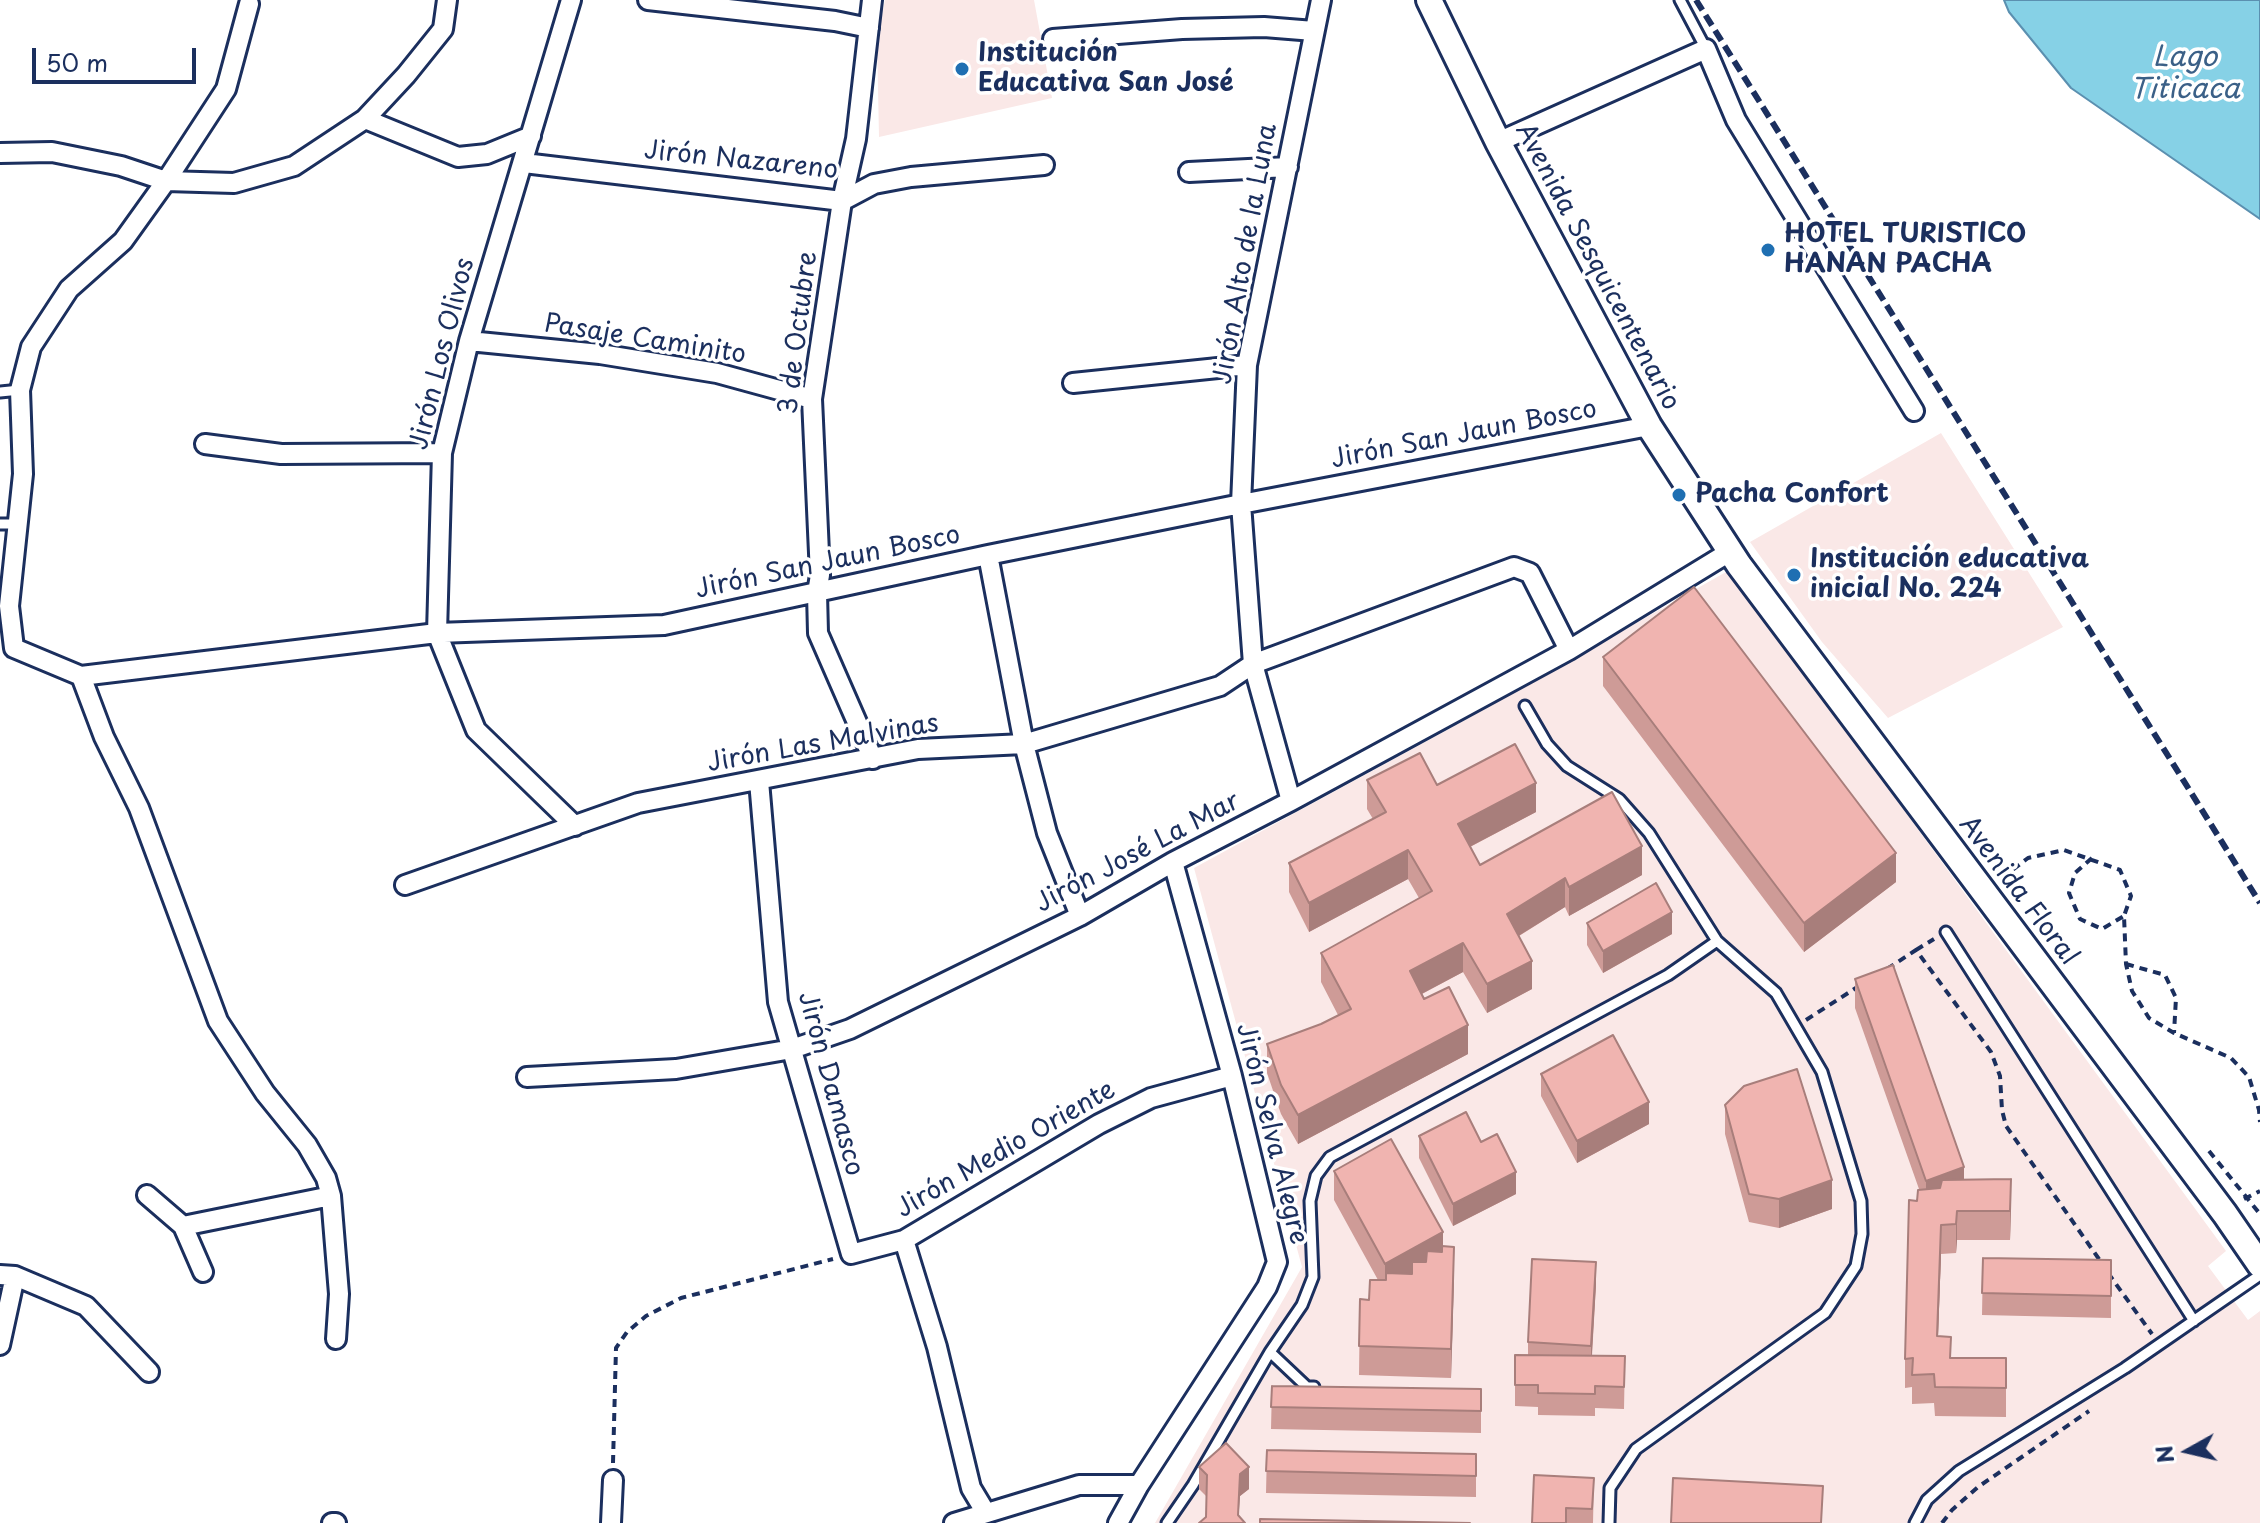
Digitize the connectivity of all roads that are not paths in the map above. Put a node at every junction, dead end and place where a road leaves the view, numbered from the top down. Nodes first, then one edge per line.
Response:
1 (447, 0) edge
2 (571, 0) edge
3 (648, 0) edge
4 (872, 0) edge
5 (1321, 0) edge
6 (1429, 0) edge
7 (1680, 0) edge
8 (249, 4) dead end
9 (869, 28) junction
10 (1314, 31) junction
11 (1053, 39) dead end
12 (1706, 49) junction
13 (365, 119) junction
14 (531, 136) junction
15 (1498, 142) junction
16 (0, 153) edge
17 (524, 163) junction
18 (1044, 165) dead end
19 (1288, 167) junction
20 (1189, 172) dead end
21 (166, 181) junction
22 (842, 201) junction
23 (469, 341) junction
24 (1247, 365) junction
25 (1073, 383) dead end
26 (20, 390) junction
27 (0, 392) edge
28 (812, 399) junction
29 (1914, 411) dead end
30 (1649, 426) junction
31 (205, 444) dead end
32 (442, 453) junction
33 (1241, 504) junction
34 (9, 524) edge
35 (1731, 551) junction
36 (988, 555) junction
37 (817, 593) junction
38 (437, 633) junction
39 (7, 649) edge
40 (1569, 650) junction
41 (1253, 664) junction
42 (81, 676) junction
43 (1525, 706) dead end
44 (1024, 744) junction
45 (873, 759) junction
46 (759, 781) junction
47 (1291, 801) junction
48 (575, 826) junction
49 (1173, 862) junction
50 (405, 885) dead end
51 (1080, 916) junction
52 (1946, 932) road end
53 (1717, 941) junction
54 (792, 1049) junction
55 (1232, 1076) junction
56 (527, 1077) dead end
57 (147, 1195) dead end
58 (331, 1196) junction
59 (183, 1226) junction
60 (904, 1240) junction
61 (851, 1254) joint
62 (2260, 1265) edge
63 (203, 1272) dead end
64 (2260, 1275) edge
65 (7, 1276) edge
66 (2194, 1321) junction
67 (336, 1339) dead end
68 (0, 1345) edge
69 (1270, 1352) junction
70 (149, 1372) dead end
71 (1322, 1388) edge
72 (613, 1480) road end
73 (1139, 1485) junction
74 (986, 1513) junction
75 (611, 1523) edge
76 (954, 1523) edge
77 (1118, 1523) edge
78 (1167, 1523) edge
79 (1609, 1523) edge
80 (1915, 1523) edge

1 - 13 street
2 - 14 street, Jirón Los Olivos
3 - 9 street
4 - 9 street, 3 de Octubre
5 - 10 street, Jirón Alto de la Luna
6 - 15 street, Avenida Sesquicentenario
7 - 12 lane
8 - 21 street
9 - 22 street, 3 de Octubre
10 - 11 street
10 - 19 street, Jirón Alto de la Luna
12 - 15 street
12 - 29 street
13 - 14 street
13 - 21 street
14 - 17 street, Jirón Los Olivos
15 - 30 street, Avenida Sesquicentenario
16 - 21 street
17 - 22 street, Jirón Nazareno
17 - 23 street, Jirón Los Olivos
18 - 22 street, Jirón Nazareno
19 - 20 street
19 - 24 street, Jirón Alto de la Luna
21 - 26 street
22 - 28 street, 3 de Octubre
23 - 28 street, Pasaje Caminito
23 - 32 street, Jirón Los Olivos
24 - 25 street
24 - 33 street, Jirón Alto de la Luna
26 - 27 lane
26 - 34 street
28 - 37 street, 3 de Octubre
30 - 33 street, Jirón San Jaun Bosco
30 - 35 street, Avenida Sesquicentenario
31 - 32 street
32 - 38 street, Jirón Los Olivos
33 - 36 street, Jirón San Jaun Bosco
33 - 41 street, Jirón Alto de la Luna
34 - 39 street
35 - 40 street, Jirón José La Mar
35 - 62 street, Avenida Floral
36 - 37 street, Jirón San Jaun Bosco
36 - 44 street
37 - 38 street, Jirón San Jaun Bosco
37 - 45 street, 3 de Octubre
38 - 42 street, Jirón San Jaun Bosco
38 - 48 street, Jirón Los Olivos
39 - 42 street, Jirón San Jaun Bosco
40 - 41 street, Jirón Las Malvinas
40 - 47 street, Jirón José La Mar
41 - 44 street, Jirón Las Malvinas
41 - 47 street, Jirón Alto de la Luna
42 - 58 street
43 - 53 lane
44 - 45 street, Jirón Las Malvinas
44 - 51 street
45 - 46 street, Jirón Las Malvinas
46 - 48 street, Jirón Las Malvinas
46 - 54 street, Jirón Damasco
47 - 49 street, Jirón José La Mar
48 - 50 street, Jirón Las Malvinas
49 - 51 street, Jirón José La Mar
49 - 55 street, Jirón Selva Alegre
51 - 54 street, Jirón José La Mar
52 - 66 lane
53 - 69 lane
53 - 79 lane
54 - 56 street, Jirón José La Mar
54 - 61 street, Jirón Damasco
55 - 60 street, Jirón Medio Oriente
55 - 73 street, Jirón Selva Alegre
57 - 59 street
58 - 59 street
58 - 67 street
59 - 63 street
60 - 61 street, Jirón Medio Oriente
60 - 74 street
64 - 66 lane
65 - 68 street
65 - 70 street
66 - 80 lane
69 - 71 lane
69 - 78 lane
72 - 75 street
73 - 74 street
73 - 77 street, Jirón Selva Alegre
74 - 76 street

